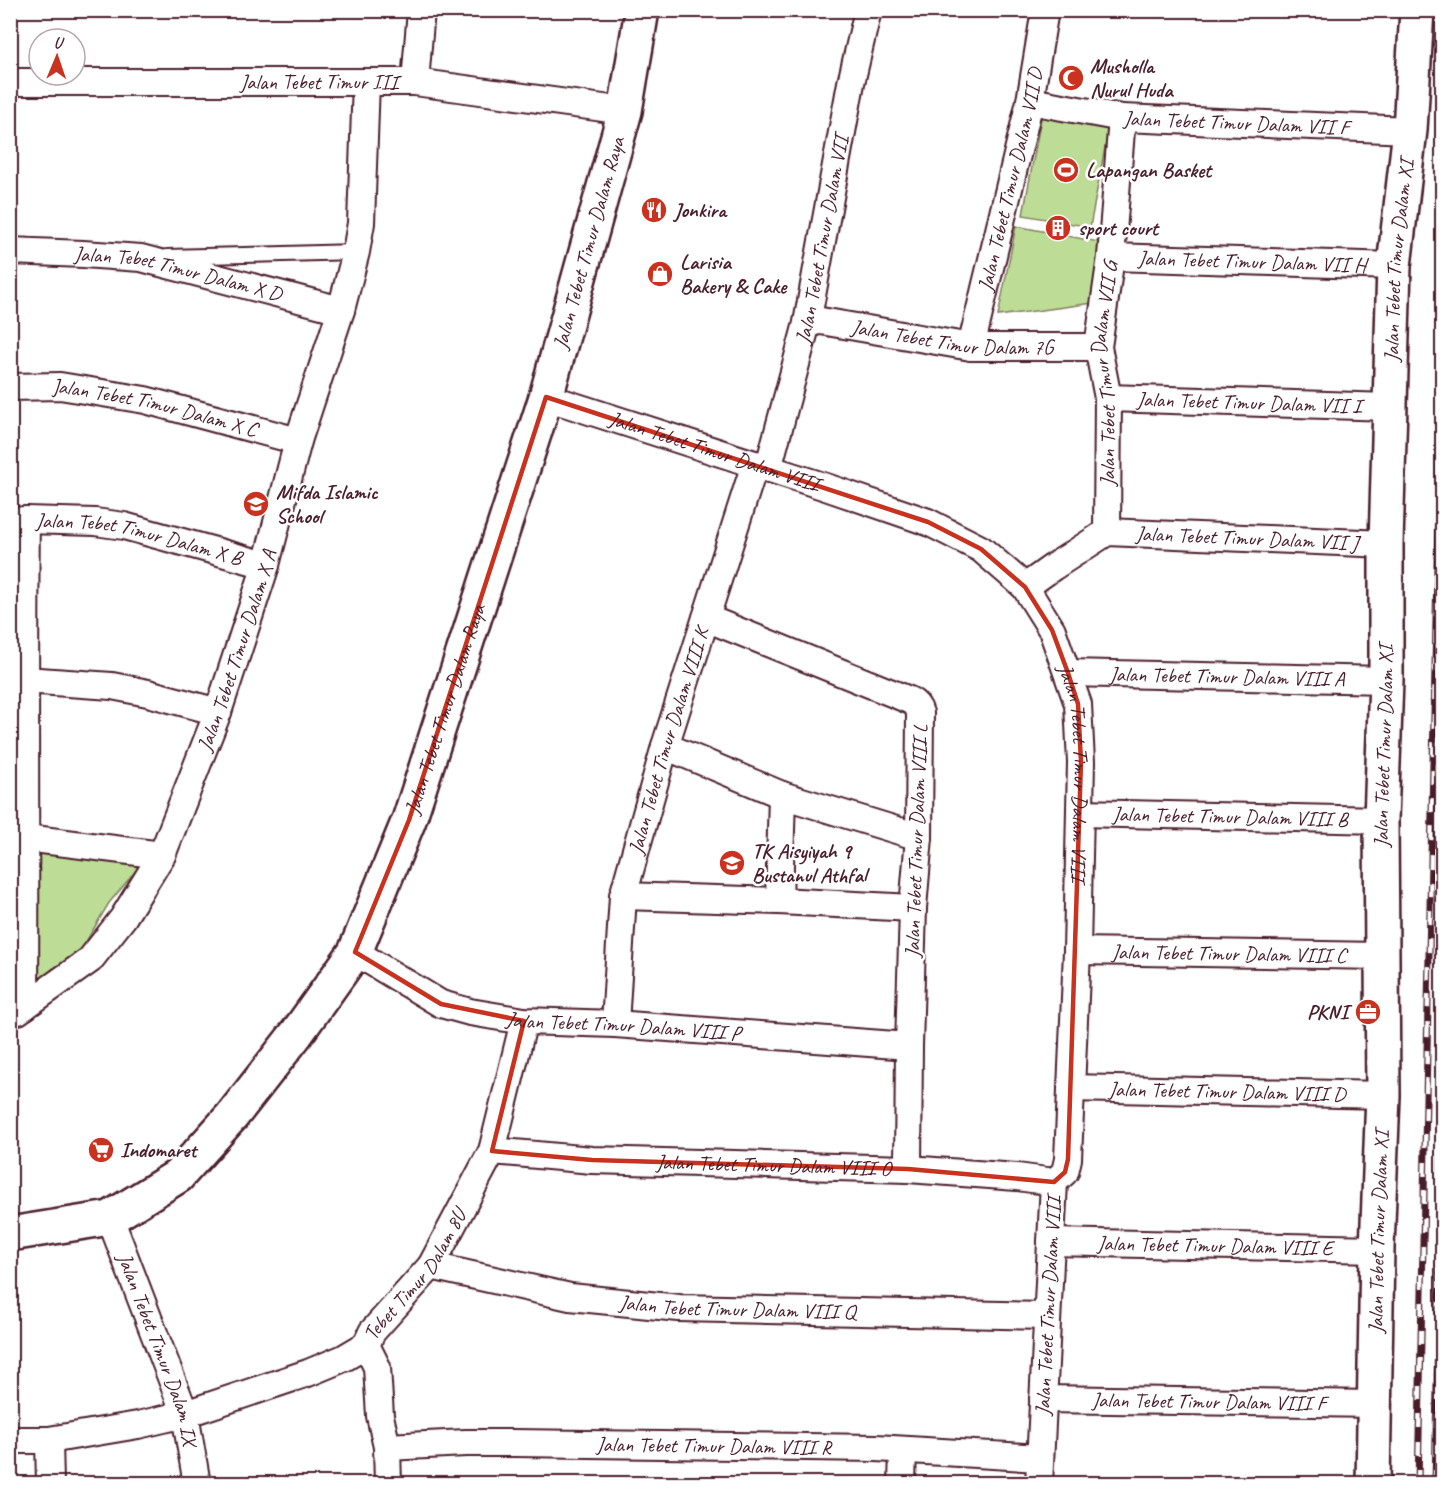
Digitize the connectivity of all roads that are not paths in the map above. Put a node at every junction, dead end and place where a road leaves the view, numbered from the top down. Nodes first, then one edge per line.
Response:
1 (421, 10) edge
2 (642, 10) edge
3 (868, 10) edge
4 (1045, 10) edge
5 (1417, 10) edge
6 (10, 82) edge
7 (366, 82) junction
8 (415, 82) junction
9 (1030, 101) junction
10 (625, 111) junction
11 (1122, 118) junction
12 (1410, 130) junction
13 (10, 251) edge
14 (356, 252) junction
15 (1111, 256) junction
16 (141, 258) junction
17 (1394, 266) junction
18 (341, 310) junction
19 (807, 322) junction
20 (1098, 346) junction
21 (971, 347) junction
22 (10, 387) edge
23 (546, 397) junction
24 (1108, 398) junction
25 (1390, 407) junction
26 (298, 441) junction
27 (761, 466) junction
28 (18, 521) edge
29 (1107, 532) junction
30 (1386, 544) junction
31 (266, 565) junction
32 (1025, 587) junction
33 (706, 618) junction
34 (1068, 673) junction
35 (24, 680) junction
36 (1386, 680) junction
37 (218, 712) junction
38 (665, 746) junction
39 (782, 795) junction
40 (1080, 813) junction
41 (1381, 820) junction
42 (919, 837) junction
43 (26, 838) junction
44 (162, 855) junction
45 (623, 896) junction
46 (779, 901) junction
47 (913, 908) junction
48 (1077, 951) junction
49 (355, 952) junction
50 (1381, 956) junction
51 (18, 1010) edge
52 (524, 1021) junction
53 (615, 1024) junction
54 (909, 1046) junction
55 (1071, 1088) junction
56 (1383, 1095) junction
57 (492, 1151) junction
58 (908, 1170) junction
59 (1054, 1182) junction
60 (110, 1218) junction
61 (10, 1234) edge
62 (1052, 1242) junction
63 (1377, 1249) junction
64 (431, 1266) junction
65 (1047, 1316) junction
66 (366, 1345) junction
67 (1043, 1399) junction
68 (1375, 1404) junction
69 (185, 1414) junction
70 (10, 1440) edge
71 (49, 1440) junction
72 (387, 1448) junction
73 (903, 1450) junction
74 (1040, 1458) junction
75 (50, 1484) edge
76 (197, 1484) edge
77 (388, 1484) edge
78 (902, 1484) edge
79 (1039, 1484) edge
80 (1373, 1484) edge

1 - 8 street
2 - 10 street, Jalan Tebet Timur Dalam Raya
3 - 19 street, Jalan Tebet Timur Dalam VII
4 - 9 street, Jalan Tebet Timur Dalam VII D
5 - 12 street, Jalan Tebet Timur Dalam XI
6 - 7 street, Jalan Tebet Timur III
7 - 8 street, Jalan Tebet Timur III
7 - 14 street, Jalan Tebet Timur Dalam X A
8 - 10 street, Jalan Tebet Timur III
9 - 11 street, Jalan Tebet Timur Dalam VII F
9 - 21 street, Jalan Tebet Timur Dalam VII D
10 - 23 street, Jalan Tebet Timur Dalam Raya
11 - 12 street, Jalan Tebet Timur Dalam VII F
11 - 15 street, Jalan Tebet Timur Dalam VII G
12 - 17 street, Jalan Tebet Timur Dalam XI
13 - 16 street, Jalan Tebet Timur Dalam X D
14 - 16 lane
14 - 18 street, Jalan Tebet Timur Dalam X A
15 - 17 street, Jalan Tebet Timur Dalam VII H
15 - 20 street, Jalan Tebet Timur Dalam VII G
16 - 18 street, Jalan Tebet Timur Dalam X D
17 - 25 street, Jalan Tebet Timur Dalam XI
18 - 26 street, Jalan Tebet Timur Dalam X A
19 - 21 street, Jalan Tebet Timur Dalam 7G
19 - 27 street, Jalan Tebet Timur Dalam VII
20 - 21 street, Jalan Tebet Timur Dalam 7G
20 - 24 street, Jalan Tebet Timur Dalam VII G
22 - 26 street, Jalan Tebet Timur Dalam X C
23 - 27 street, Jalan Tebet Timur Dalam VIII
23 - 49 street, Jalan Tebet Timur Dalam Raya
24 - 25 street, Jalan Tebet Timur Dalam VII I
24 - 29 street, Jalan Tebet Timur Dalam VII G
25 - 30 street, Jalan Tebet Timur Dalam XI
26 - 31 street, Jalan Tebet Timur Dalam X A
27 - 32 street, Jalan Tebet Timur Dalam VIII
27 - 33 street, Jalan Tebet Timur Dalam VIII K
28 - 31 street, Jalan Tebet Timur Dalam X B
28 - 35 street
29 - 30 street, Jalan Tebet Timur Dalam VII J
29 - 32 street
30 - 36 street, Jalan Tebet Timur Dalam XI
31 - 37 street, Jalan Tebet Timur Dalam X A
32 - 34 street, Jalan Tebet Timur Dalam VIII
33 - 38 street, Jalan Tebet Timur Dalam VIII K
33 - 42 street, Jalan Tebet Timur Dalam VIII L
34 - 36 street, Jalan Tebet Timur Dalam VIII A
34 - 40 street, Jalan Tebet Timur Dalam VIII
35 - 37 street
35 - 43 street
36 - 41 street, Jalan Tebet Timur Dalam XI
37 - 44 street, Jalan Tebet Timur Dalam X A
38 - 39 street
38 - 45 street, Jalan Tebet Timur Dalam VIII K
39 - 42 street
39 - 46 street
40 - 41 street, Jalan Tebet Timur Dalam VIII B
40 - 48 street, Jalan Tebet Timur Dalam VIII
41 - 50 street, Jalan Tebet Timur Dalam XI
42 - 47 street, Jalan Tebet Timur Dalam VIII L
43 - 44 street
43 - 51 street
44 - 51 street, Jalan Tebet Timur Dalam X A
45 - 46 street
45 - 53 street, Jalan Tebet Timur Dalam VIII K
46 - 47 street
47 - 54 street, Jalan Tebet Timur Dalam VIII L
48 - 50 street, Jalan Tebet Timur Dalam VIII C
48 - 55 street, Jalan Tebet Timur Dalam VIII
49 - 52 street, Jalan Tebet Timur Dalam VIII P
49 - 60 street, Jalan Tebet Timur Dalam Raya
50 - 56 street, Jalan Tebet Timur Dalam XI
52 - 53 street, Jalan Tebet Timur Dalam VIII P
52 - 57 street, Tebet Timur Dalam 8U
53 - 54 street, Jalan Tebet Timur Dalam VIII P
54 - 58 street, Jalan Tebet Timur Dalam VIII L
55 - 56 street, Jalan Tebet Timur Dalam VIII D
55 - 59 street, Jalan Tebet Timur Dalam VIII
56 - 63 street, Jalan Tebet Timur Dalam XI
57 - 58 street, Jalan Tebet Timur Dalam VIII O
57 - 64 street, Tebet Timur Dalam 8U
58 - 59 street, Jalan Tebet Timur Dalam VIII O
59 - 62 street, Jalan Tebet Timur Dalam VIII
60 - 61 street, Jalan Tebet Timur Dalam Raya
60 - 69 street, Jalan Tebet Timur Dalam IX
62 - 63 street, Jalan Tebet Timur Dalam VIII E
62 - 65 street, Jalan Tebet Timur Dalam VIII
63 - 68 street, Jalan Tebet Timur Dalam XI
64 - 65 street, Jalan Tebet Timur Dalam VIII Q
64 - 66 street, Tebet Timur Dalam 8U
65 - 67 street, Jalan Tebet Timur Dalam VIII
66 - 69 street, Tebet Timur Dalam 8U
66 - 72 street
67 - 68 street, Jalan Tebet Timur Dalam VIII F
67 - 74 street, Jalan Tebet Timur Dalam VIII
68 - 80 street, Jalan Tebet Timur Dalam XI
69 - 71 street, Tebet Timur Dalam 8U
69 - 76 street, Jalan Tebet Timur Dalam IX
70 - 71 street, Tebet Timur Dalam 8U
71 - 75 street
72 - 73 street, Jalan Tebet Timur Dalam VIII R
72 - 77 street
73 - 74 street, Jalan Tebet Timur Dalam VIII R
73 - 78 street
74 - 79 street, Jalan Tebet Timur Dalam VIII

